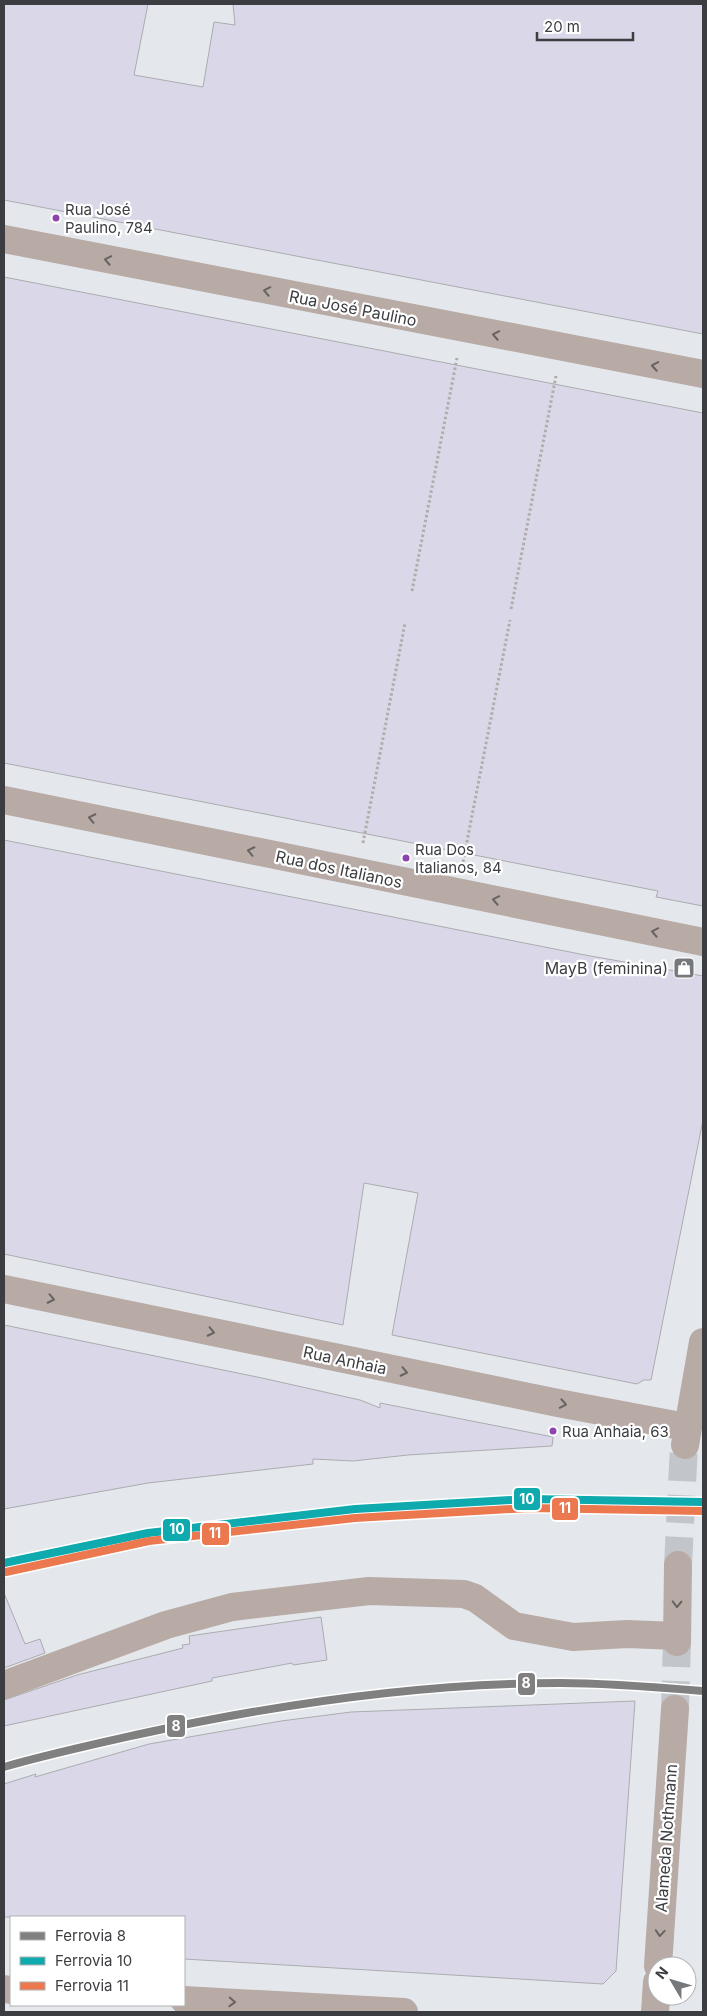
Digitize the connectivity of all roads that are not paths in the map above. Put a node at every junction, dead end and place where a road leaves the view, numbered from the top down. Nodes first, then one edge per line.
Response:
1 (4, 239) edge
2 (703, 374) edge
3 (4, 800) edge
4 (703, 942) edge
5 (4, 1289) edge
6 (703, 1342) edge
7 (678, 1565) tunnel mouth
8 (4, 1685) edge
9 (675, 1709) tunnel mouth
10 (659, 1956) edge
11 (185, 2000) edge
12 (404, 2012) edge

2 -> 1 street, Rua José Paulino
4 -> 3 street, Rua dos Italianos
5 -> 6 street, Rua Anhaia
7 -> 8 street
9 -> 10 street, Alameda Nothmann
11 -> 12 street

